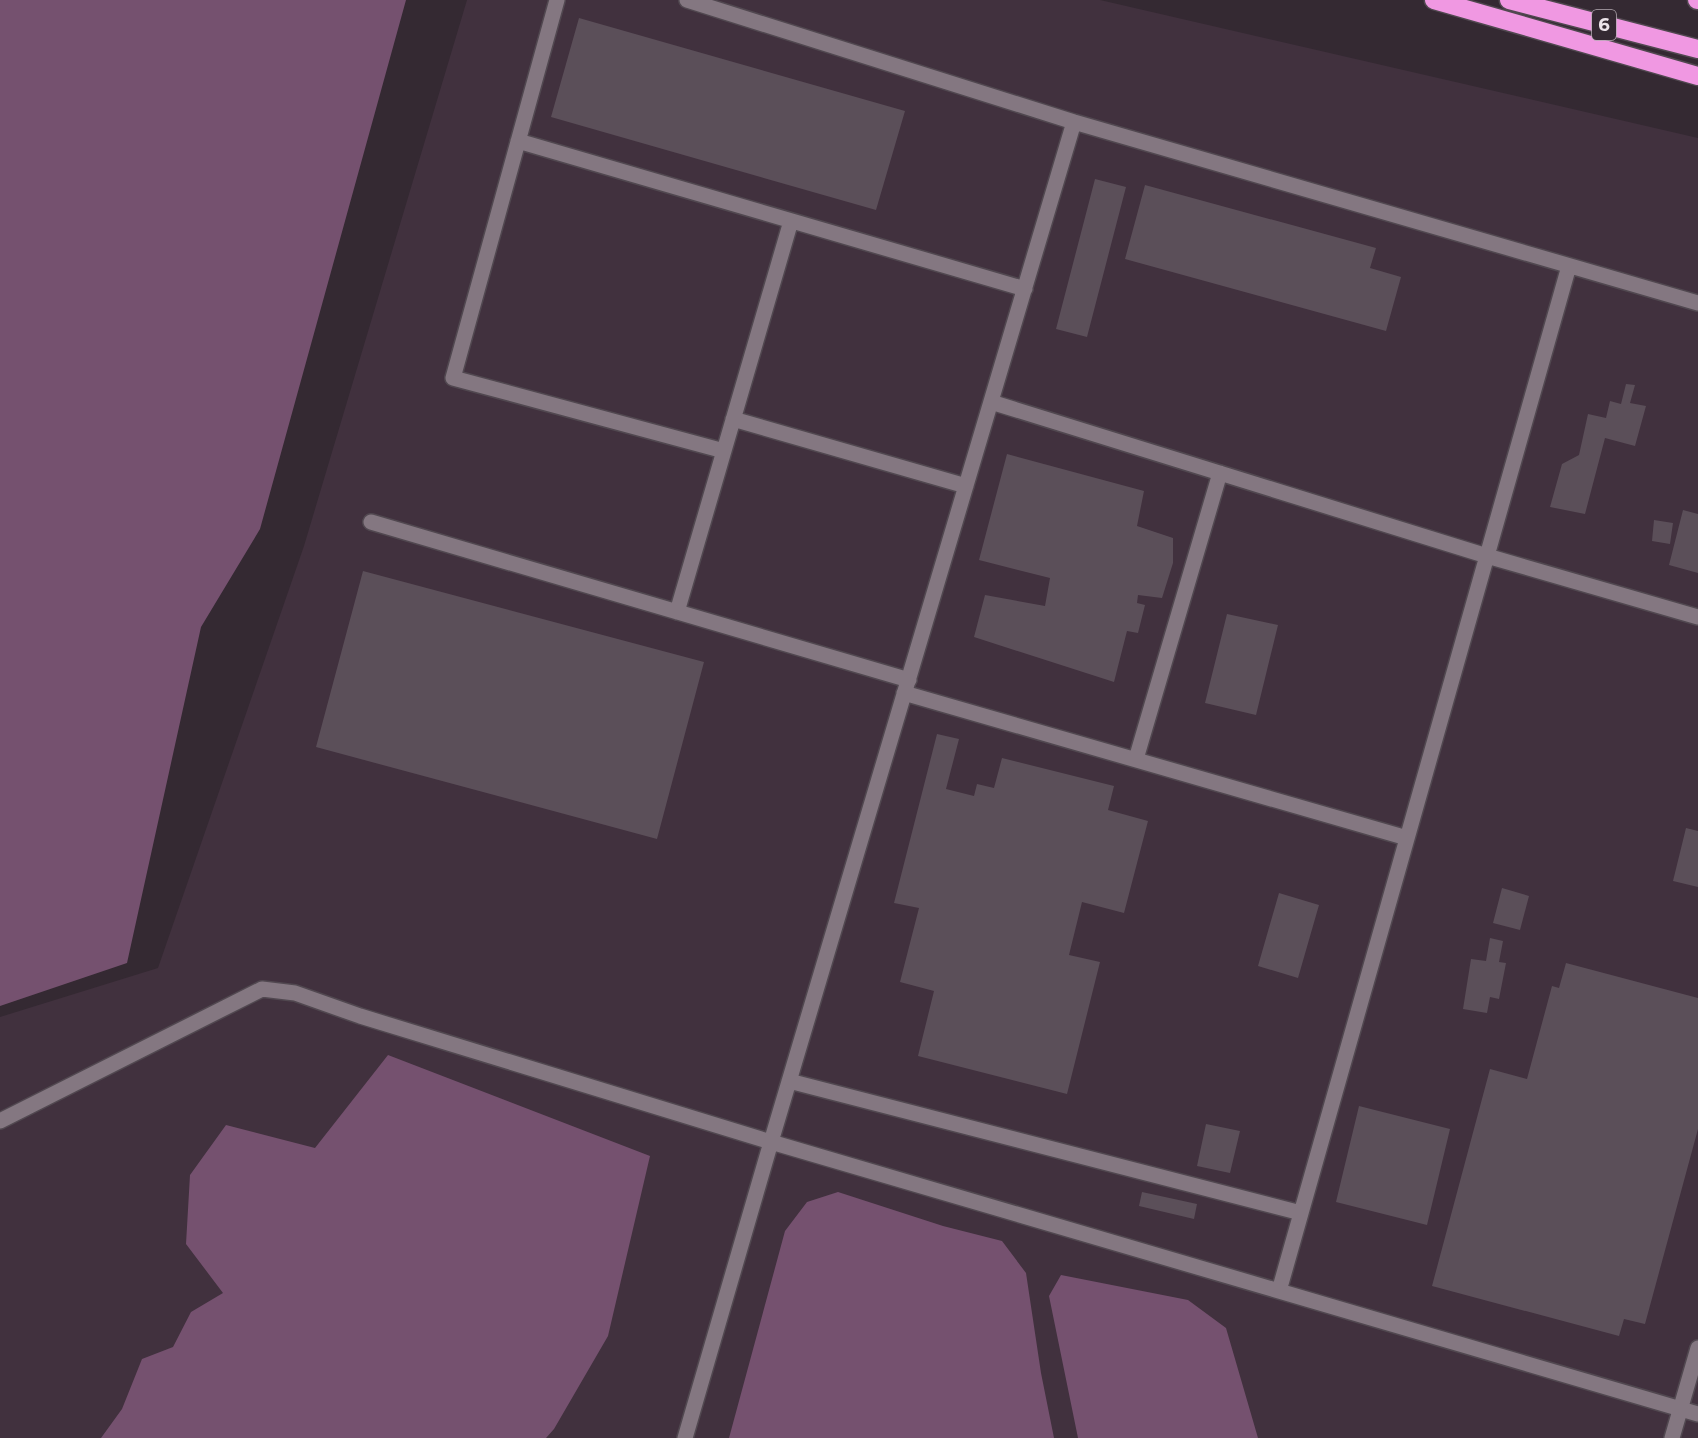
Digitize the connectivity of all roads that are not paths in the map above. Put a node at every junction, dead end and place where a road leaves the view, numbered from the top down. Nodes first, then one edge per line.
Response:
1 (557, 0) edge
2 (687, 0) edge
3 (1434, 0) edge
4 (1509, 0) edge
5 (1698, 49) edge
6 (1698, 76) edge
7 (1074, 122) junction
8 (518, 141) junction
9 (791, 221) junction
10 (1569, 266) junction
11 (1024, 289) junction
12 (1698, 303) edge
13 (991, 402) junction
14 (734, 418) junction
15 (724, 451) junction
16 (1220, 473) junction
17 (966, 486) junction
18 (370, 522) dead end
19 (1487, 555) junction
20 (677, 612) junction
21 (1698, 617) edge
22 (906, 686) junction
23 (1136, 759) junction
24 (1407, 838) junction
25 (789, 1080) junction
26 (0, 1121) edge
27 (771, 1142) junction
28 (1301, 1214) junction
29 (1279, 1291) junction
30 (1698, 1348) edge
31 (1680, 1409) junction
32 (1698, 1414) edge
33 (685, 1438) edge
34 (1672, 1438) edge

1 - 8 lane
2 - 7 lane
3 - 6 highway
4 - 5 highway, 6
7 - 10 lane
7 - 11 lane
8 - 9 lane
8 - 15 lane
9 - 11 lane
9 - 14 lane
10 - 12 lane
10 - 19 lane
11 - 13 lane
13 - 16 lane
13 - 17 lane
14 - 15 lane
14 - 17 lane
15 - 20 lane
16 - 19 lane
16 - 23 lane
17 - 22 lane
18 - 20 lane
19 - 21 lane
19 - 24 lane
20 - 22 lane
22 - 23 lane
22 - 25 lane
23 - 24 lane
24 - 28 lane
25 - 27 lane
25 - 28 lane
26 - 27 lane
27 - 29 lane
27 - 33 lane
28 - 29 lane
29 - 31 lane
30 - 31 lane
31 - 32 lane
31 - 34 lane

